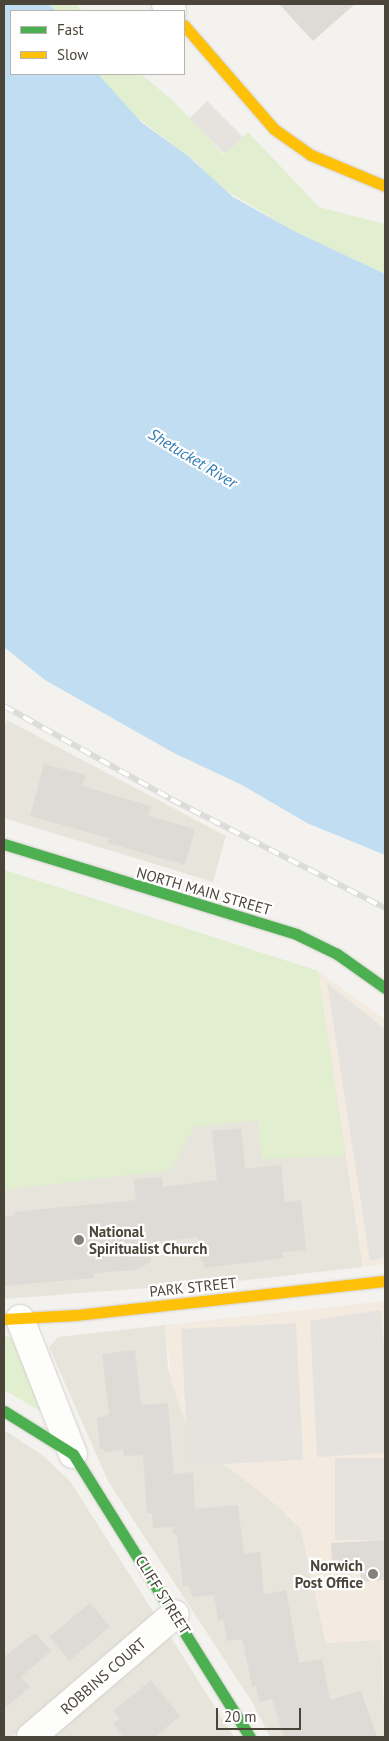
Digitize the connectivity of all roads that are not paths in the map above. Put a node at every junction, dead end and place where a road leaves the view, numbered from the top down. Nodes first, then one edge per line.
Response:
1 (185, 26) edge
2 (385, 186) edge
3 (4, 844) edge
4 (385, 988) edge
5 (385, 1281) edge
6 (12, 1319) edge
7 (4, 1412) edge
8 (73, 1454) junction
9 (175, 1614) junction
10 (31, 1737) edge
11 (250, 1737) edge

1 - 2 street
3 - 4 street, NORTH MAIN STREET
5 - 6 street, PARK STREET
6 - 8 street, CLIFF STREET
7 - 8 street, CLIFF STREET
8 - 9 street, CLIFF STREET
9 - 10 street, ROBBINS COURT
9 - 11 street, CLIFF STREET

